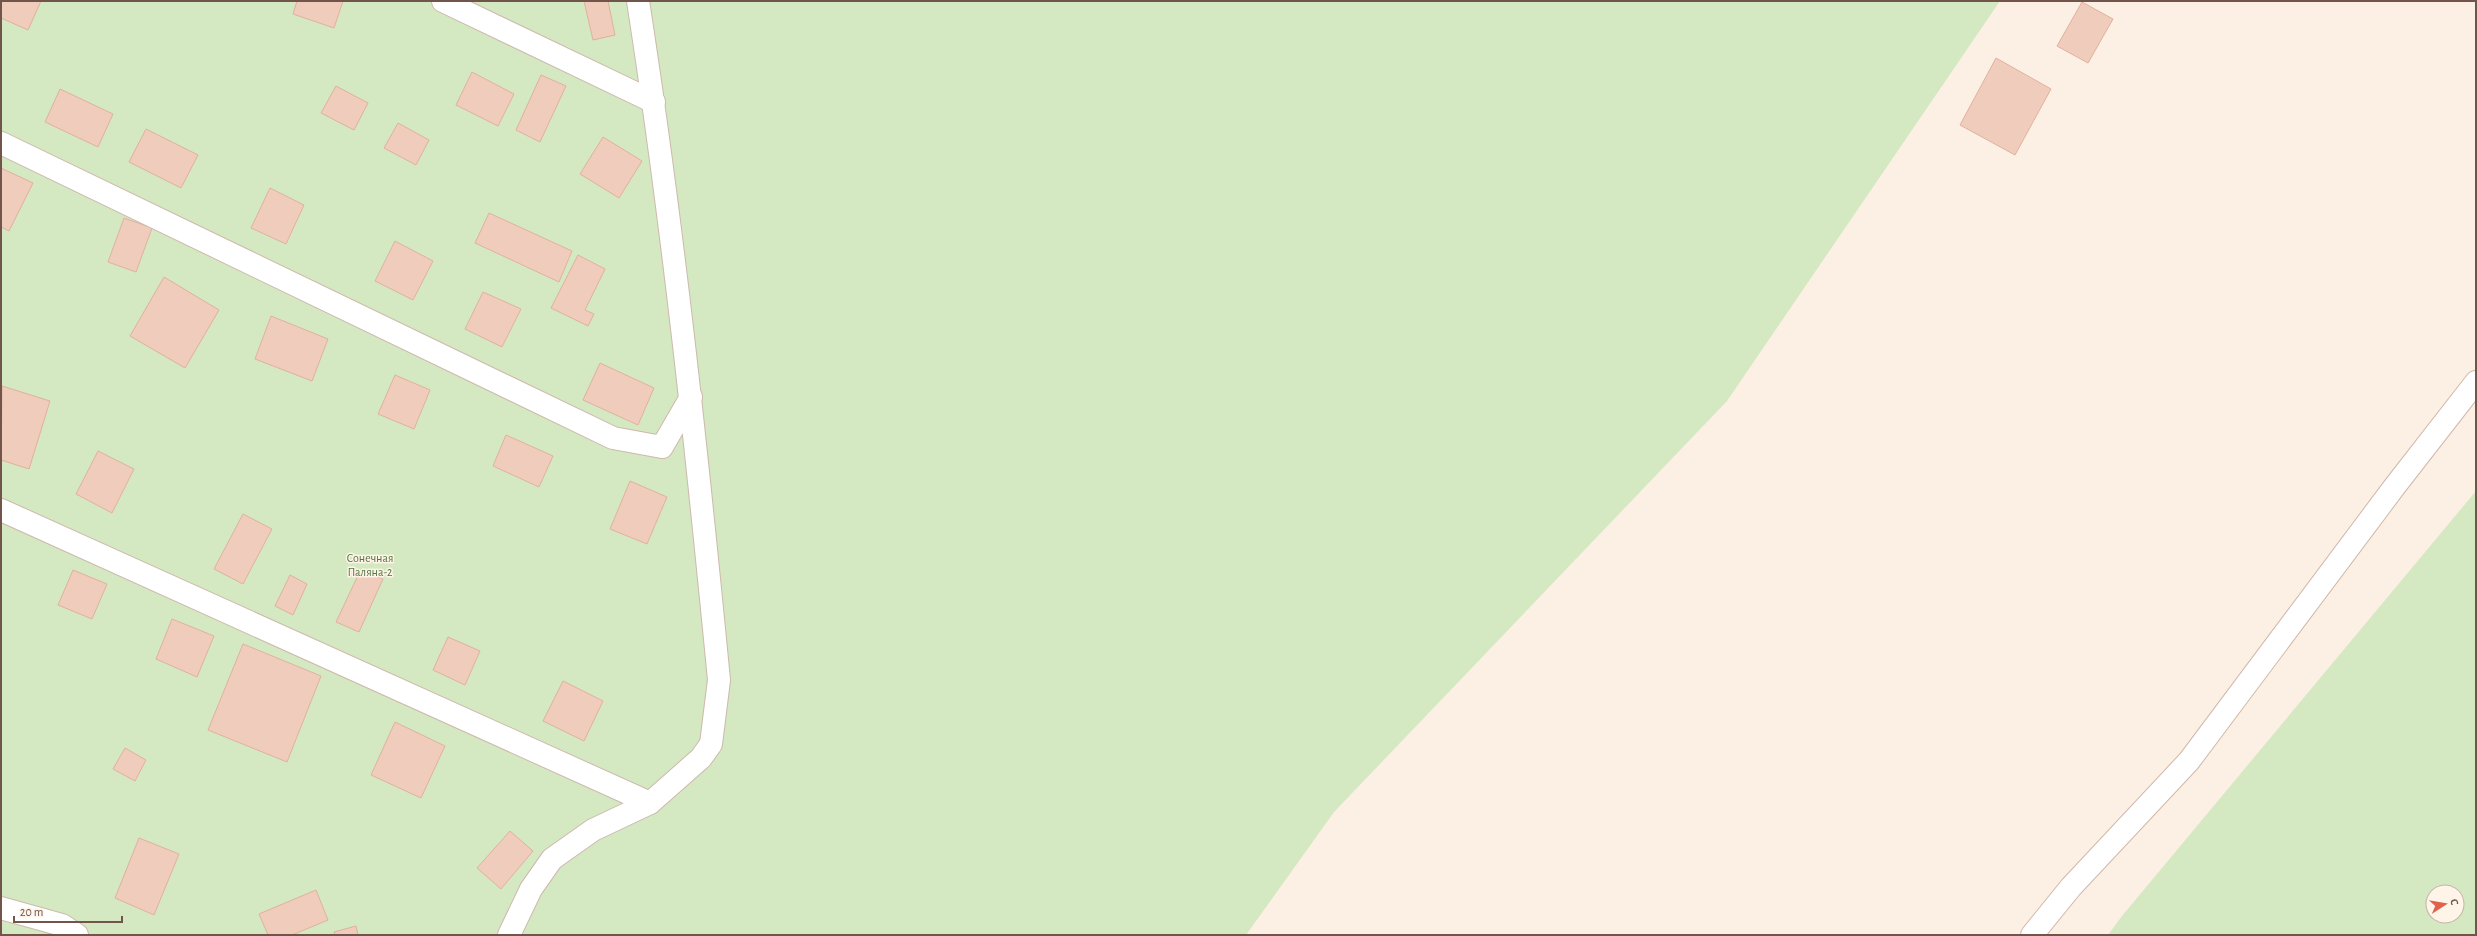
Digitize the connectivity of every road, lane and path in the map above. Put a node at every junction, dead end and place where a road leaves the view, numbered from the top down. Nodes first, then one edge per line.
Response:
1 (443, 1) edge
2 (638, 1) edge
3 (654, 102) junction
4 (1, 143) edge
5 (2476, 382) edge
6 (691, 397) junction
7 (1, 510) edge
8 (650, 803) junction
9 (1, 908) edge
10 (77, 935) edge
11 (509, 935) edge
12 (2032, 935) edge

1 - 3 street
2 - 3 street
3 - 6 street
4 - 6 street
5 - 12 street
6 - 8 street
7 - 8 street
8 - 11 street
9 - 10 street

